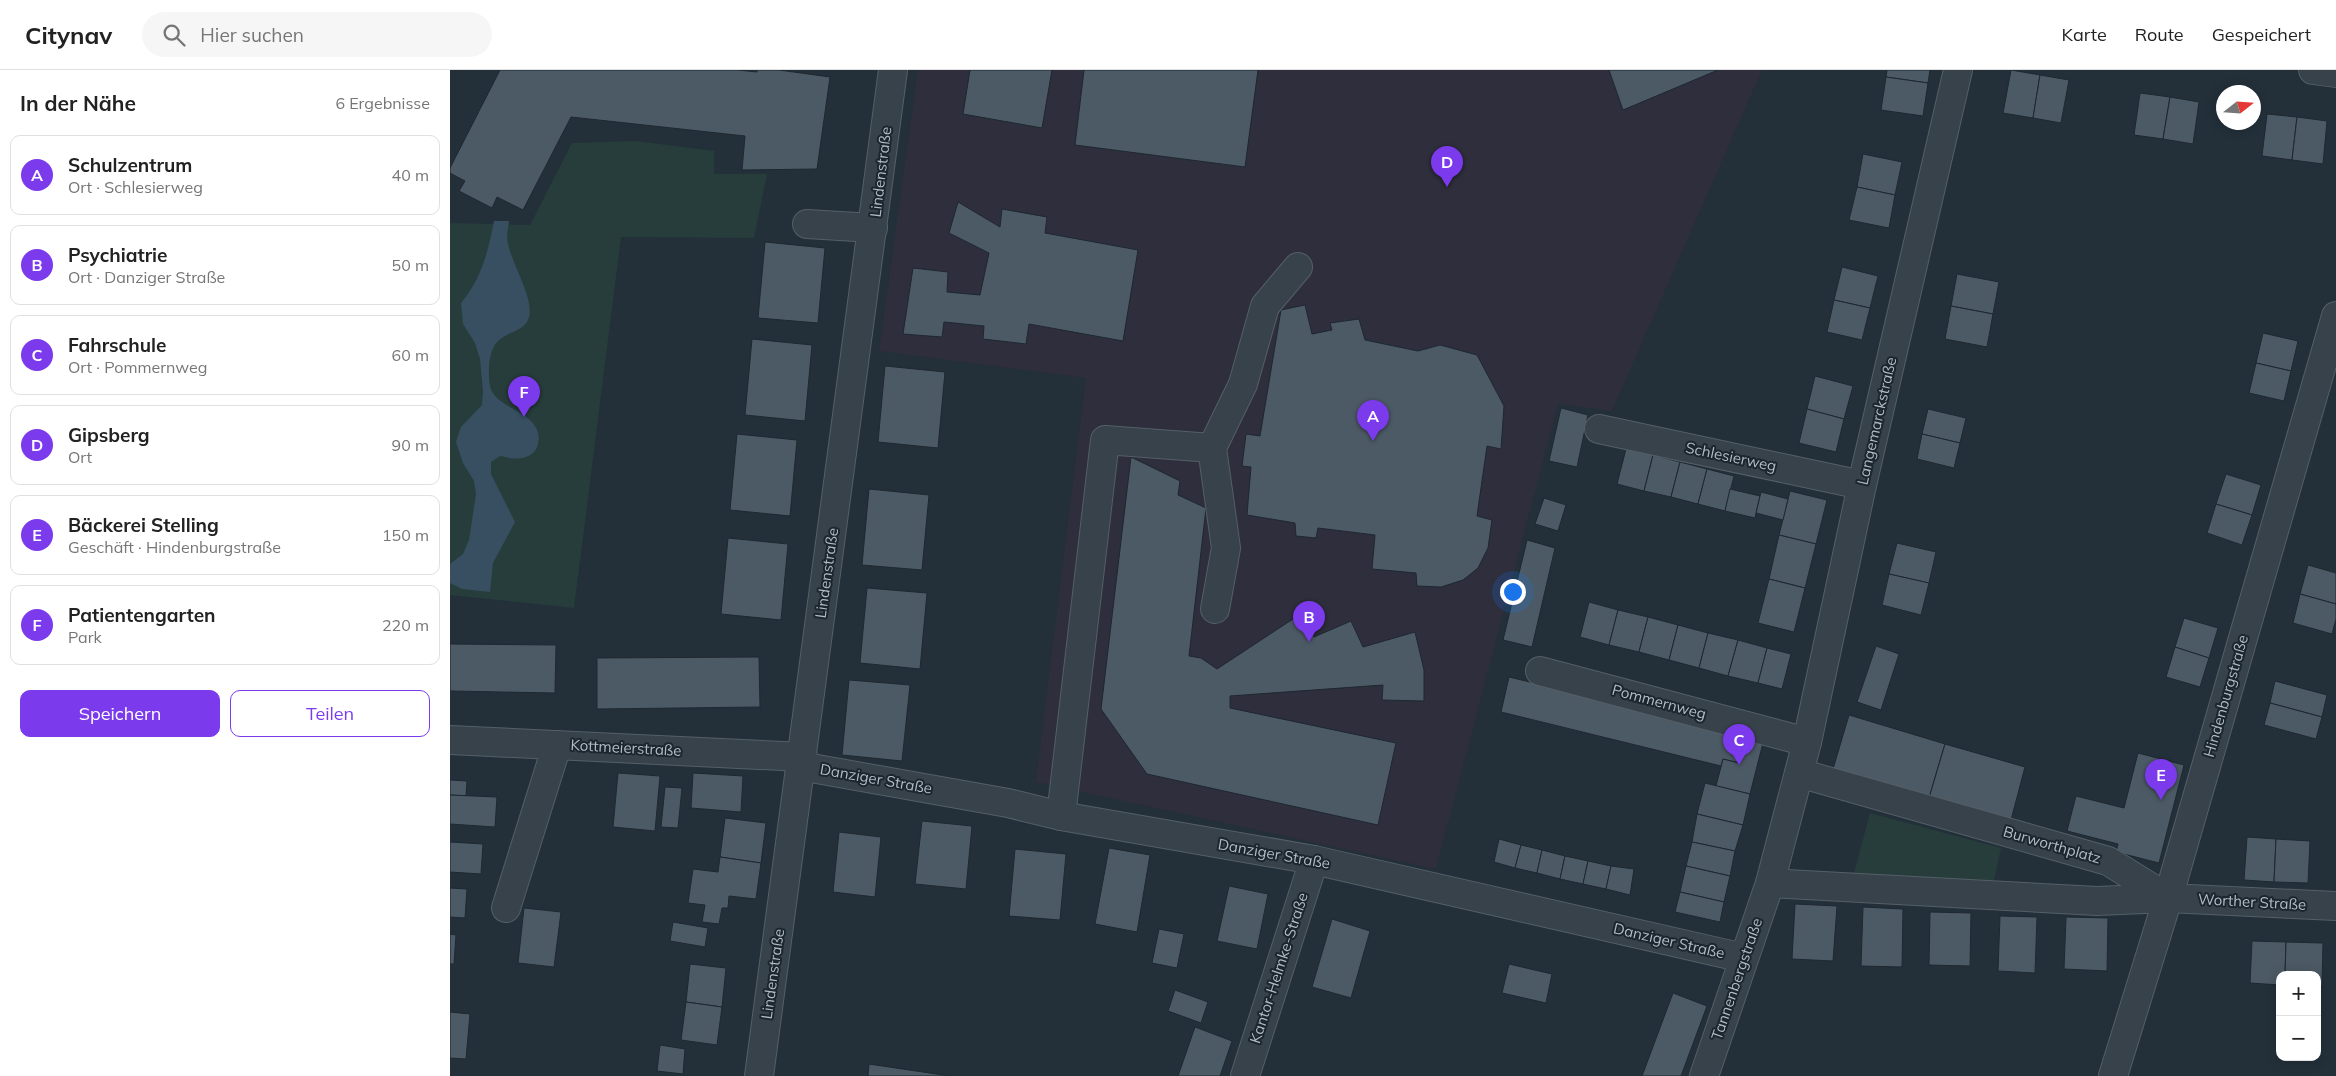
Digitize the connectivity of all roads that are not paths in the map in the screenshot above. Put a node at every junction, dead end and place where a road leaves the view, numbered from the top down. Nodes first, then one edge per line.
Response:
1 (893, 70) edge
2 (1958, 70) edge
3 (2313, 70) edge
4 (2336, 73) edge
5 (807, 224) dead end
6 (873, 228) junction
7 (1298, 267) dead end
8 (2336, 316) edge
9 (1599, 429) dead end
10 (1212, 448) junction
11 (1862, 485) junction
12 (1215, 609) dead end
13 (1540, 671) dead end
14 (450, 740) edge
15 (1807, 742) junction
16 (557, 745) junction
17 (802, 761) junction
18 (1799, 773) junction
19 (1061, 816) junction
20 (1314, 860) junction
21 (1770, 883) junction
22 (2168, 898) junction
23 (2336, 906) edge
24 (506, 908) dead end
25 (1744, 958) junction
26 (759, 1076) edge
27 (1245, 1076) edge
28 (1704, 1076) edge
29 (2113, 1076) edge

1 - 6 street, Lindenstraße
2 - 11 street, Langemarckstraße
3 - 4 street
5 - 6 street
6 - 17 street, Lindenstraße
7 - 10 street
8 - 22 street, Hindenburgstraße
9 - 11 street, Schlesierweg
10 - 12 street
10 - 19 street
11 - 15 street, Langemarckstraße
13 - 15 street, Pommernweg
14 - 16 street, Kottmeierstraße
15 - 18 street, Langemarckstraße
16 - 17 street, Kottmeierstraße
16 - 24 street
17 - 19 street, Danziger Straße
17 - 26 street, Lindenstraße
18 - 21 street
18 - 22 street, Burworthplatz
19 - 20 street, Danziger Straße
20 - 25 street, Danziger Straße
20 - 27 street, Kantor-Helmke-Straße
21 - 22 street
21 - 25 street, Tannenbergstraße
22 - 23 street, Worther Straße
22 - 29 street, Hindenburgstraße
25 - 28 street, Tannenbergstraße

